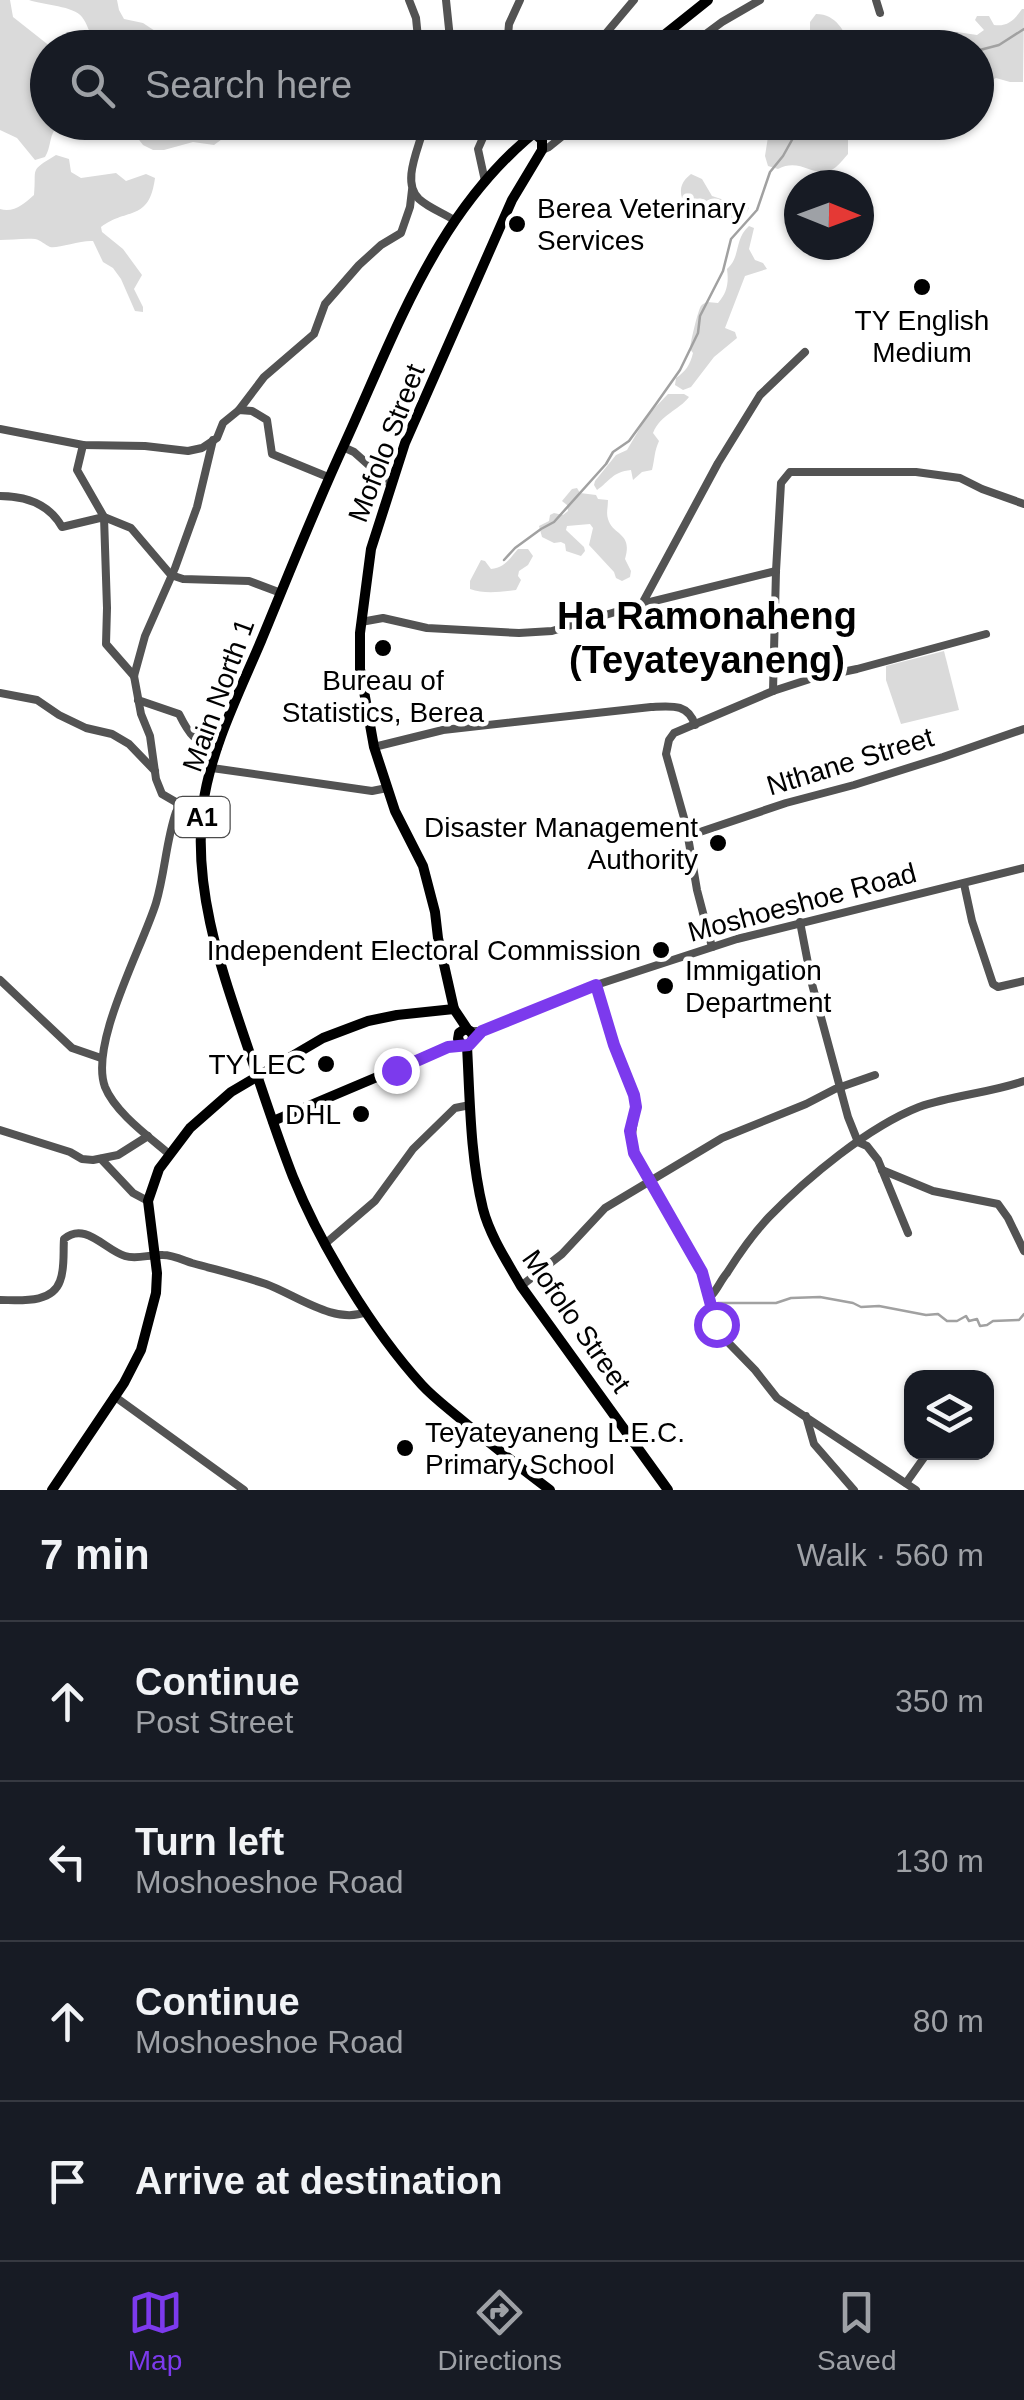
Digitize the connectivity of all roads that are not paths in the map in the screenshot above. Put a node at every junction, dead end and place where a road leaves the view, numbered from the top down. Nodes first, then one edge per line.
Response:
1 (409, 0) edge
2 (446, 0) edge
3 (520, 0) edge
4 (634, 0) edge
5 (708, 0) edge
6 (760, 0) edge
7 (876, 0) edge
8 (880, 14) dead end
9 (417, 30) edge
10 (449, 30) edge
11 (508, 30) edge
12 (609, 30) edge
13 (670, 30) edge
14 (712, 30) edge
15 (420, 140) edge
16 (482, 140) edge
17 (526, 140) edge
18 (542, 140) edge
19 (558, 140) edge
20 (542, 150) junction
21 (485, 181) junction
22 (412, 190) junction
23 (454, 220) junction
24 (805, 352) dead end
25 (239, 410) junction
26 (0, 429) edge
27 (213, 440) junction
28 (83, 446) junction
29 (343, 447) junction
30 (328, 477) junction
31 (390, 484) junction
32 (0, 496) edge
33 (1024, 504) edge
34 (104, 517) junction
35 (776, 570) junction
36 (171, 575) junction
37 (281, 593) junction
38 (642, 604) junction
39 (361, 622) junction
40 (986, 634) dead end
41 (134, 676) junction
42 (773, 691) junction
43 (0, 693) edge
44 (138, 700) junction
45 (695, 725) junction
46 (1024, 729) edge
47 (374, 747) junction
48 (218, 748) junction
49 (212, 768) junction
50 (155, 771) junction
51 (386, 788) junction
52 (204, 801) junction
53 (181, 804) junction
54 (688, 836) junction
55 (1024, 868) edge
56 (964, 884) junction
57 (800, 922) junction
58 (712, 947) junction
59 (0, 980) edge
60 (1024, 980) edge
61 (596, 985) junction
62 (457, 1014) junction
63 (467, 1036) junction
64 (101, 1058) junction
65 (875, 1075) dead end
66 (258, 1077) junction
67 (1024, 1081) edge
68 (840, 1088) junction
69 (470, 1105) junction
70 (272, 1121) junction
71 (0, 1130) edge
72 (148, 1136) junction
73 (858, 1142) junction
74 (168, 1154) junction
75 (101, 1159) junction
76 (882, 1169) junction
77 (650, 1183) junction
78 (148, 1202) junction
79 (908, 1233) dead end
80 (326, 1243) junction
81 (1024, 1252) edge
82 (155, 1256) junction
83 (522, 1286) junction
84 (710, 1298) junction
85 (0, 1300) edge
86 (366, 1312) junction
87 (114, 1396) junction
88 (806, 1416) junction
89 (922, 1460) edge
90 (906, 1484) junction
91 (52, 1490) edge
92 (244, 1490) edge
93 (550, 1490) edge
94 (668, 1490) edge
95 (854, 1490) edge
96 (916, 1490) edge

1 - 9 street
2 - 10 street
3 - 11 street
4 - 12 street
5 - 13 main road
6 - 14 street
7 - 8 street
15 - 22 street
16 - 21 street
17 - 21 main road, Main North 1 / A1
18 - 20 main road
19 - 20 street
20 - 31 main road, Mofolo Street
21 - 23 main road, Main North 1 / A1
22 - 23 street
22 - 25 street
23 - 29 main road, Main North 1 / A1
24 - 38 street
25 - 27 street
25 - 30 street
26 - 28 street
27 - 28 street
27 - 36 street
28 - 34 street
29 - 30 main road, Main North 1 / A1
29 - 31 street
30 - 37 main road, Main North 1 / A1
31 - 39 main road, Mofolo Street
32 - 34 street
33 - 35 street
34 - 36 street
34 - 41 street
35 - 38 street
35 - 42 street
36 - 37 street
36 - 41 street
37 - 48 main road, Main North 1 / A1
38 - 39 street
39 - 47 main road, Mofolo Street
40 - 42 street
41 - 44 street
42 - 45 street
43 - 50 street
44 - 48 street
44 - 50 street
45 - 47 street
45 - 54 street
46 - 54 street, Nthane Street
47 - 51 main road, Mofolo Street
48 - 49 main road, Main North 1 / A1
49 - 51 street
49 - 52 main road, Main North 1 / A1
50 - 53 street
51 - 62 main road, Mofolo Street
52 - 53 street
52 - 66 main road, Main North 1 / A1
53 - 64 street
54 - 58 street
55 - 56 street, Moshoeshoe Road
56 - 57 street, Moshoeshoe Road
56 - 60 street
57 - 58 street, Moshoeshoe Road
57 - 68 street
58 - 61 street, Moshoeshoe Road
59 - 64 street
61 - 63 street, Moshoeshoe Road
61 - 77 street
62 - 63 main road, Mofolo Street
62 - 66 main road
63 - 69 main road, Mofolo Street
63 - 70 main road, Moshoeshoe Road
64 - 72 street
65 - 68 street
66 - 70 main road, Main North 1 / A1
66 - 74 main road
67 - 73 street
68 - 73 street
68 - 77 street
69 - 80 street
69 - 83 main road, Mofolo Street
70 - 80 main road, Main North 1 / A1
71 - 75 street
72 - 74 street
72 - 75 street
73 - 76 street
73 - 84 street
74 - 78 main road
75 - 78 street
76 - 79 street
76 - 81 street
77 - 83 street
77 - 84 street
78 - 82 main road
80 - 86 main road, Main North 1 / A1
82 - 85 street
82 - 86 street
82 - 87 main road
83 - 94 main road, Mofolo Street
84 - 88 street
86 - 93 main road, Main North 1 / A1
87 - 91 main road
87 - 92 street
88 - 90 street
88 - 95 street
89 - 90 street
90 - 96 street

